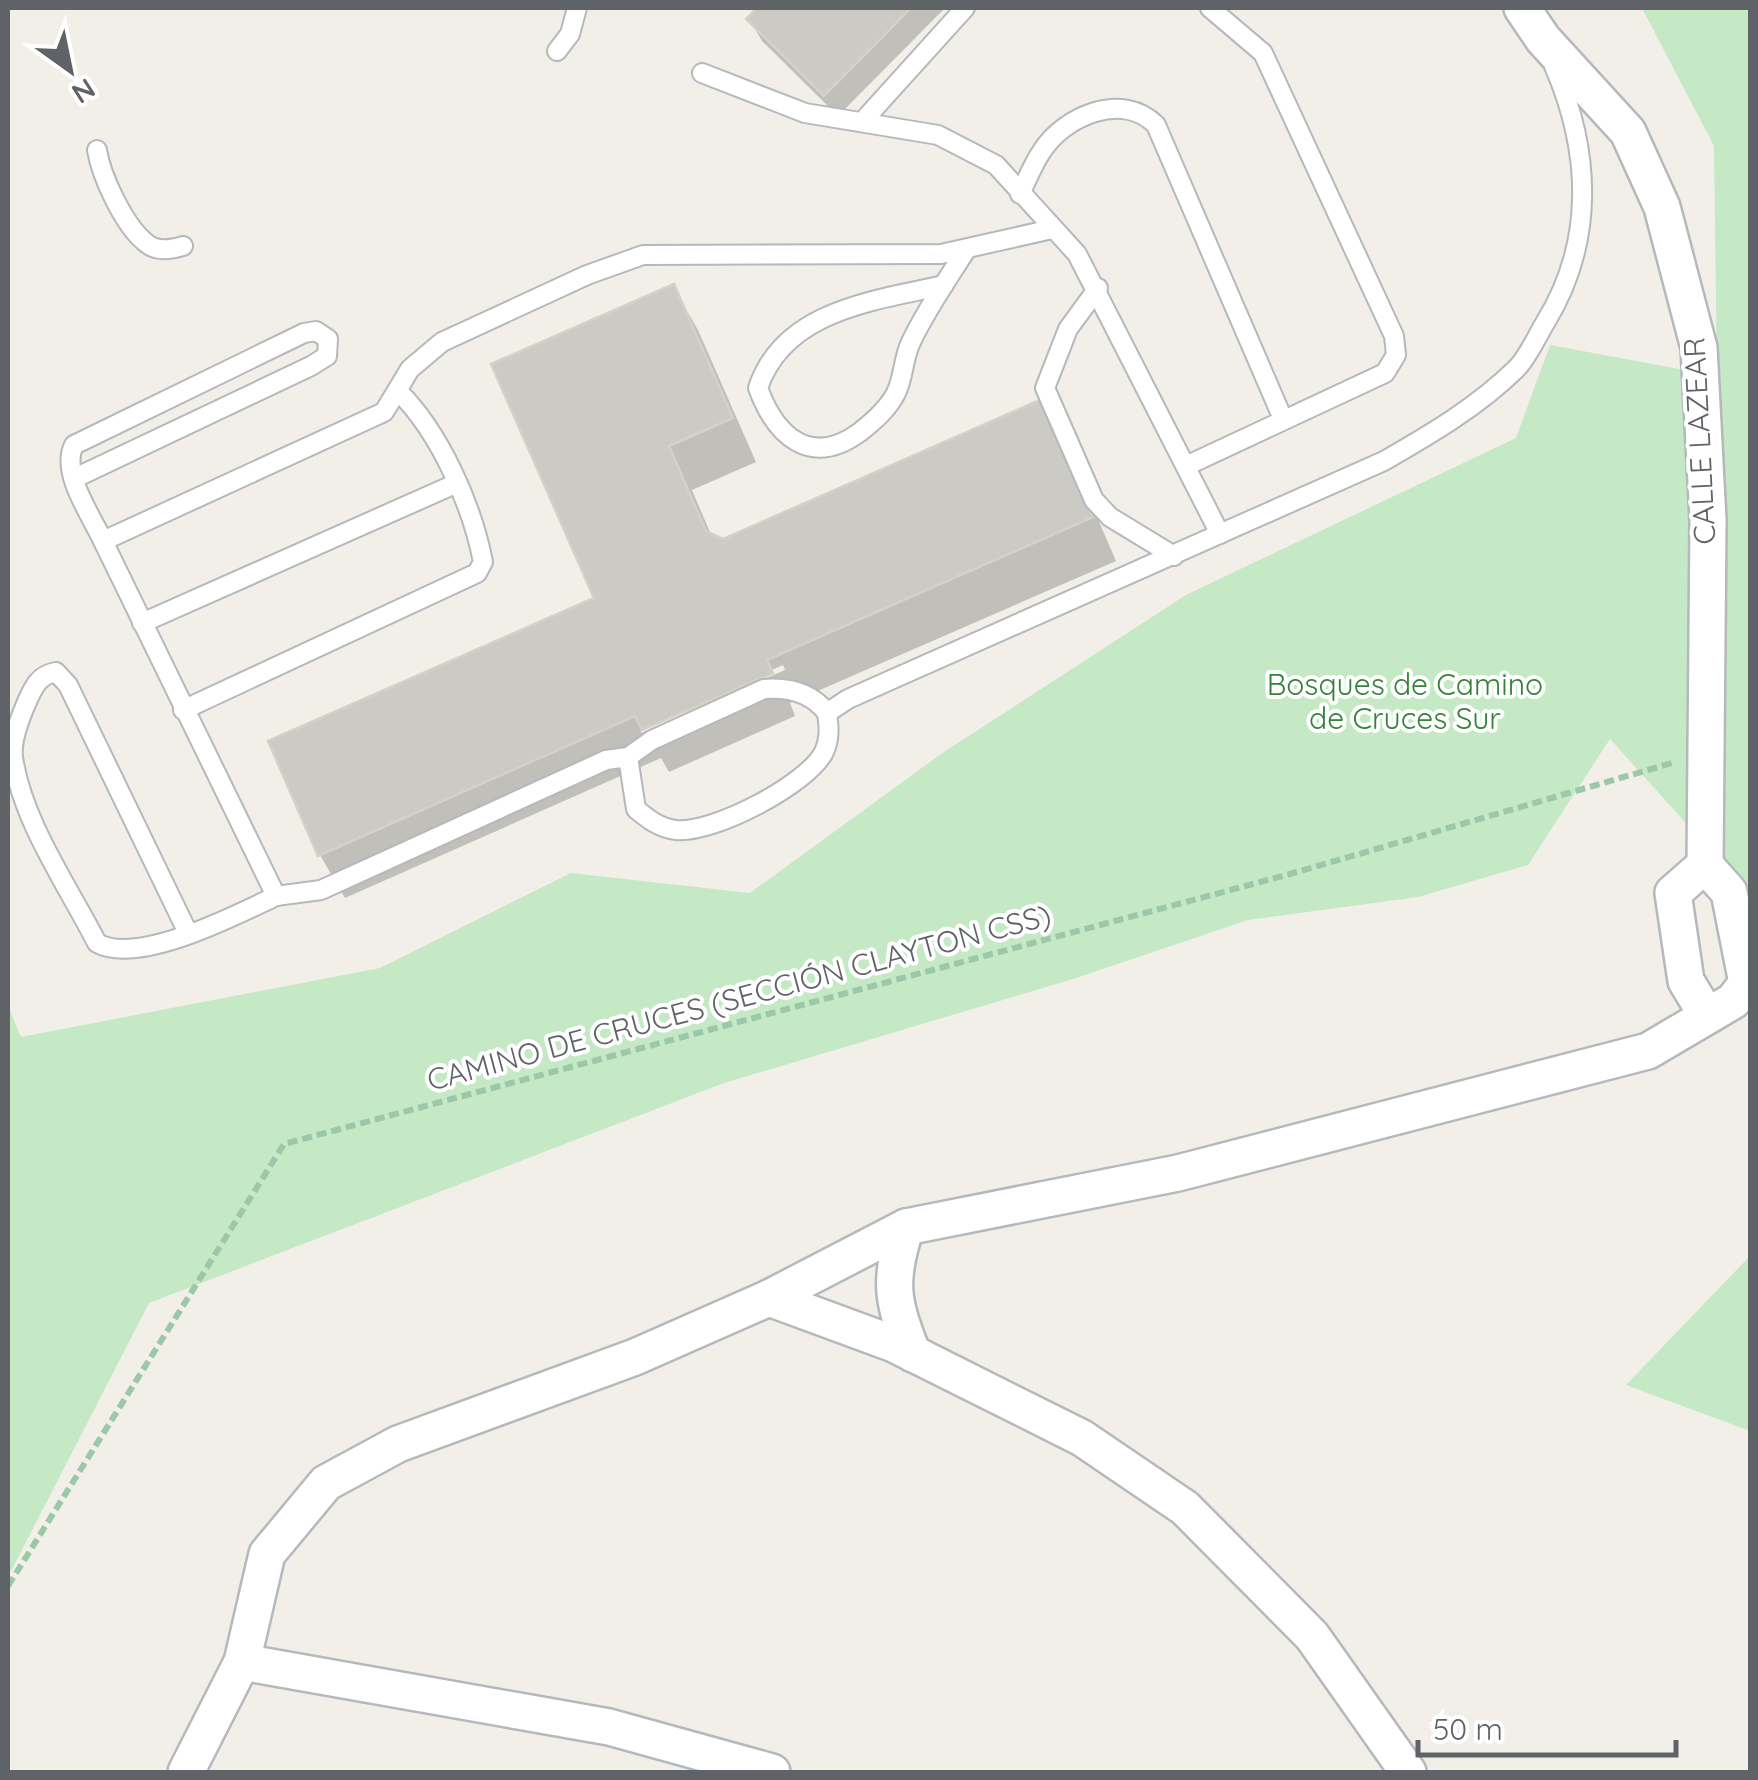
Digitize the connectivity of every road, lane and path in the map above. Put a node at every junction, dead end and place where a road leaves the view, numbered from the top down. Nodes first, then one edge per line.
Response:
1 (576, 8) edge
2 (965, 8) edge
3 (1210, 8) edge
4 (1522, 8) edge
5 (1542, 40) junction
6 (558, 51) dead end
7 (702, 73) dead end
8 (862, 122) junction
9 (98, 150) dead end
10 (1020, 194) junction
11 (1052, 229) junction
12 (183, 246) dead end
13 (966, 250) junction
14 (944, 286) junction
15 (1098, 288) junction
16 (399, 392) junction
17 (1283, 419) junction
18 (1188, 464) junction
19 (74, 478) junction
20 (455, 484) junction
21 (1220, 534) junction
22 (104, 542) junction
23 (1174, 556) junction
24 (142, 623) junction
25 (183, 710) junction
26 (827, 714) junction
27 (1706, 753) junction
28 (628, 757) junction
29 (1705, 865) junction
30 (276, 896) junction
31 (188, 933) junction
32 (1706, 1014) junction
33 (906, 1227) junction
34 (770, 1298) junction
35 (914, 1354) junction
36 (8, 1586) edge
37 (242, 1662) junction
38 (186, 1772) edge
39 (772, 1772) edge
40 (1408, 1772) edge

1 - 6 lane
2 - 8 lane
3 - 17 lane
4 - 5 street, CALLE LAZEAR
5 - 21 lane
5 - 27 street, CALLE LAZEAR
7 - 8 lane
8 - 10 lane
9 - 12 lane
10 - 11 lane
10 - 17 lane
11 - 13 lane
11 - 15 lane
13 - 14 lane
13 - 16 lane
14 - 14 lane
15 - 18 lane
15 - 23 lane
16 - 20 lane
16 - 22 lane
17 - 18 lane
18 - 21 lane
19 - 19 lane
19 - 22 lane
20 - 24 lane
20 - 25 lane
21 - 23 lane
22 - 24 lane
23 - 26 lane
24 - 25 lane
25 - 30 lane
26 - 28 lane
26 - 28 lane
27 - 29 street, CALLE LAZEAR
27 - 36 path, CAMINO DE CRUCES (SECCIÓN CLAYTON CSS)
28 - 30 lane
29 - 32 street
29 - 32 street
30 - 31 lane
31 - 31 lane
32 - 33 street
33 - 34 street
33 - 35 street
34 - 35 street
34 - 37 street
35 - 40 street
37 - 38 street
37 - 39 street

